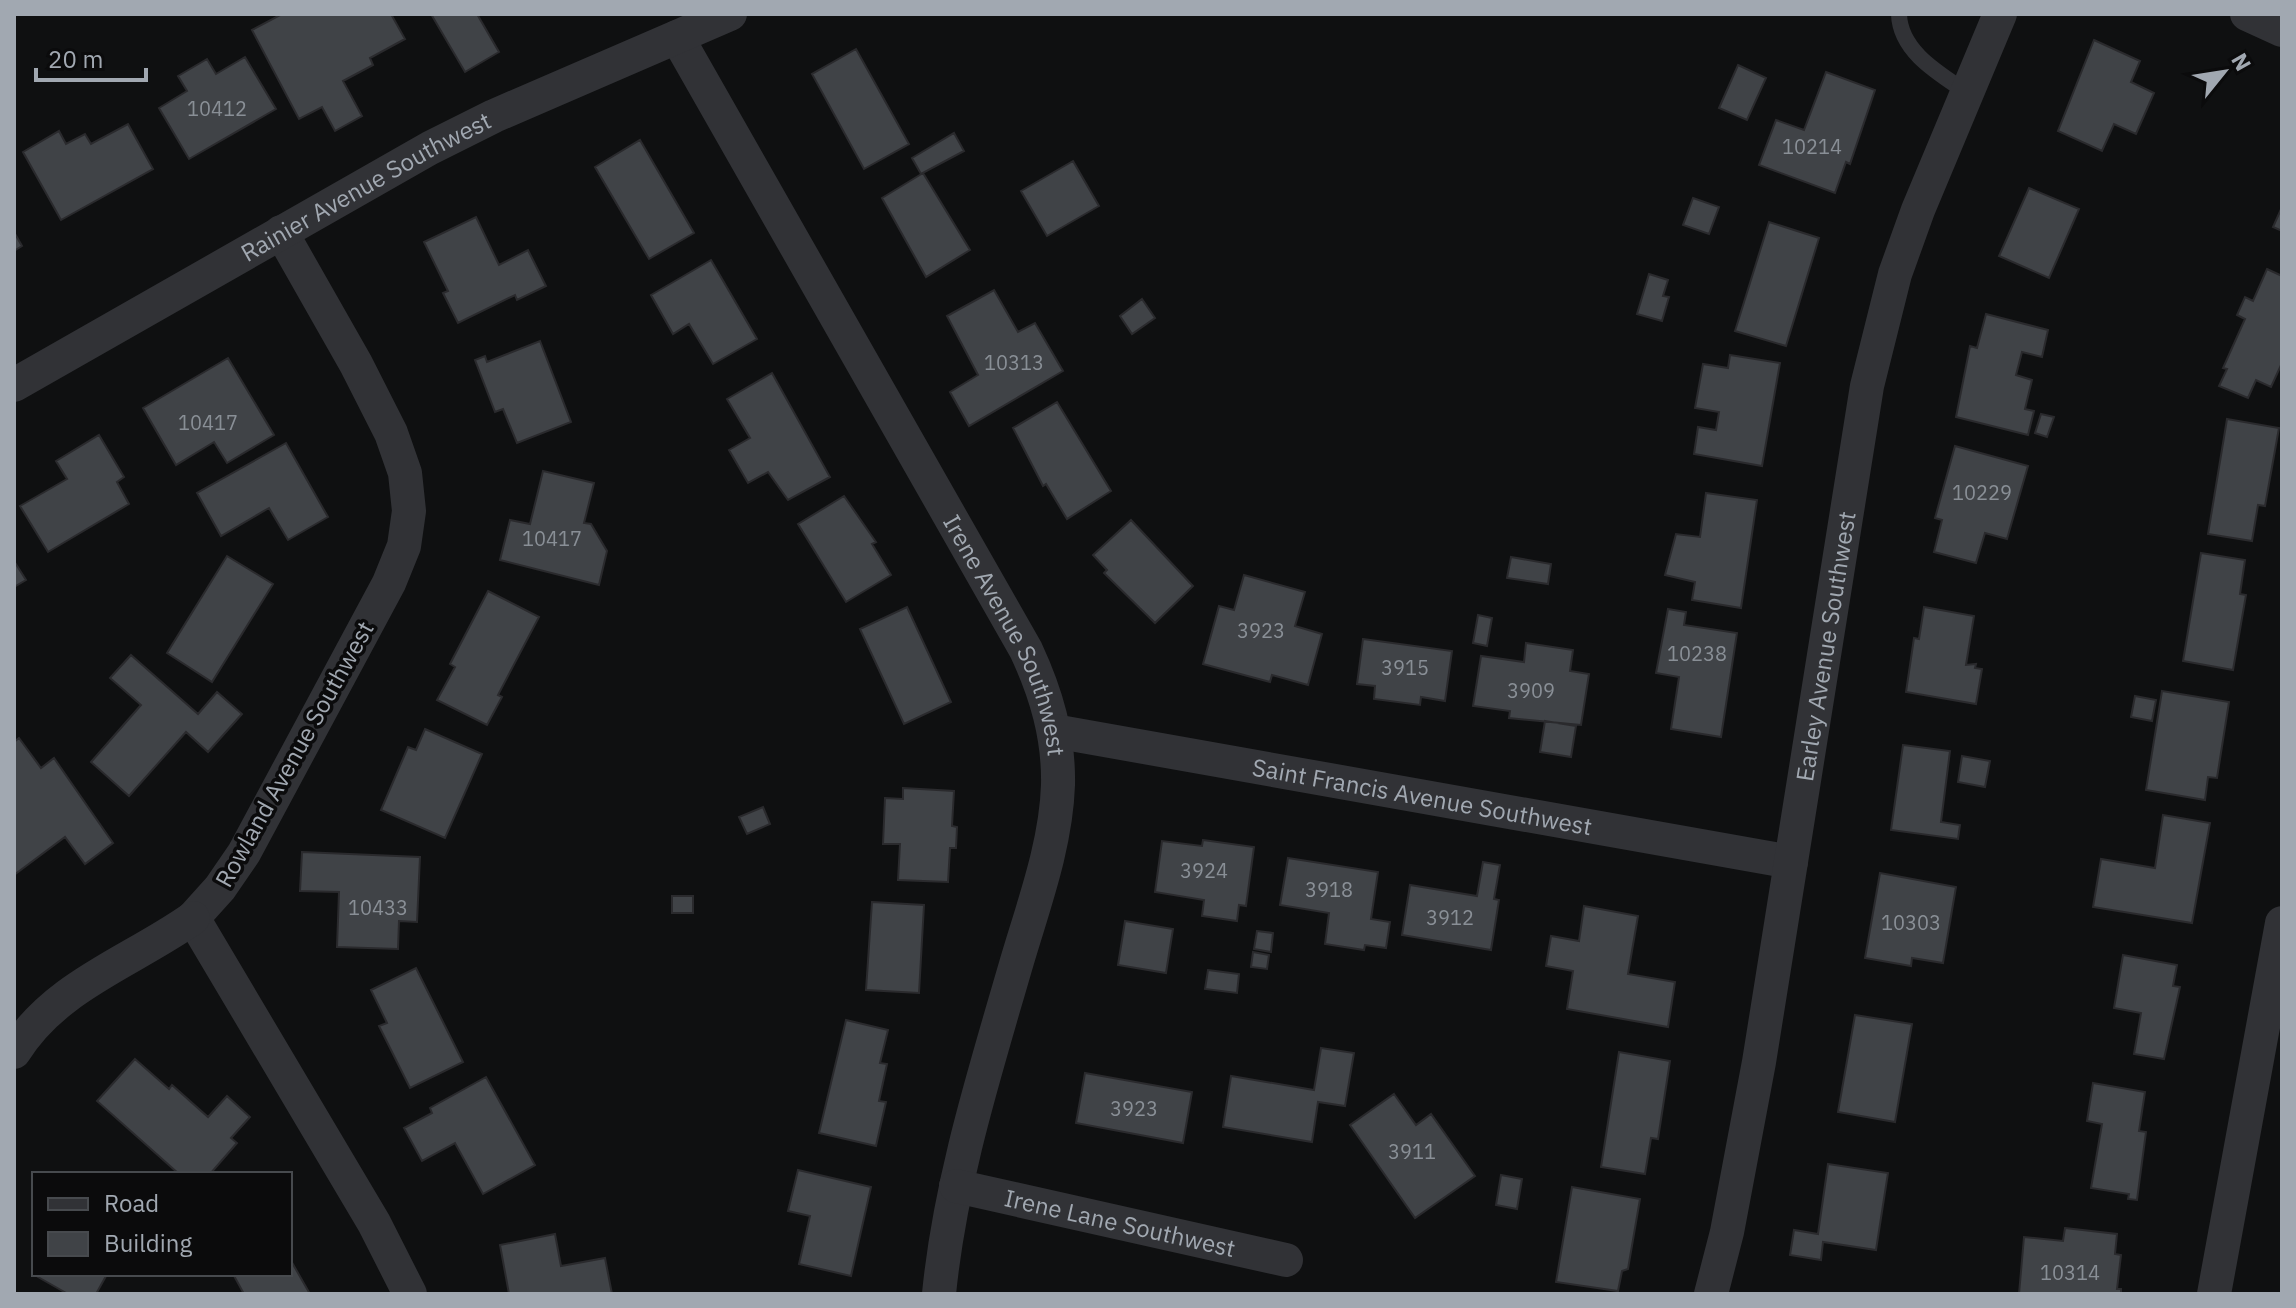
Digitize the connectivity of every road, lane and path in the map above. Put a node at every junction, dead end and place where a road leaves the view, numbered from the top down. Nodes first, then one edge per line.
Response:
1 (730, 14) edge
2 (1899, 14) edge
3 (2000, 14) edge
4 (2247, 14) edge
5 (2282, 30) edge
6 (677, 37) junction
7 (1968, 93) junction
8 (281, 232) junction
9 (14, 385) edge
10 (1054, 731) junction
11 (1791, 862) junction
12 (193, 918) junction
13 (2282, 923) edge
14 (14, 1052) edge
15 (956, 1186) junction
16 (1286, 1260) dead end
17 (410, 1294) edge
18 (939, 1294) edge
19 (1711, 1294) edge
20 (2214, 1294) edge

1 - 6 street, Rainier Avenue Southwest
2 - 7 lane
3 - 7 street, Earley Avenue Southwest
4 - 5 street
6 - 8 street, Rainier Avenue Southwest
6 - 10 street, Irene Avenue Southwest
7 - 11 street, Earley Avenue Southwest
8 - 9 street, Rainier Avenue Southwest
8 - 12 street, Rowland Avenue Southwest
10 - 11 street, Saint Francis Avenue Southwest
10 - 15 street, Irene Avenue Southwest
11 - 19 street, Earley Avenue Southwest
12 - 14 street, Rowland Avenue Southwest
12 - 17 street
13 - 20 street
15 - 16 street, Irene Lane Southwest
15 - 18 street, Irene Avenue Southwest

